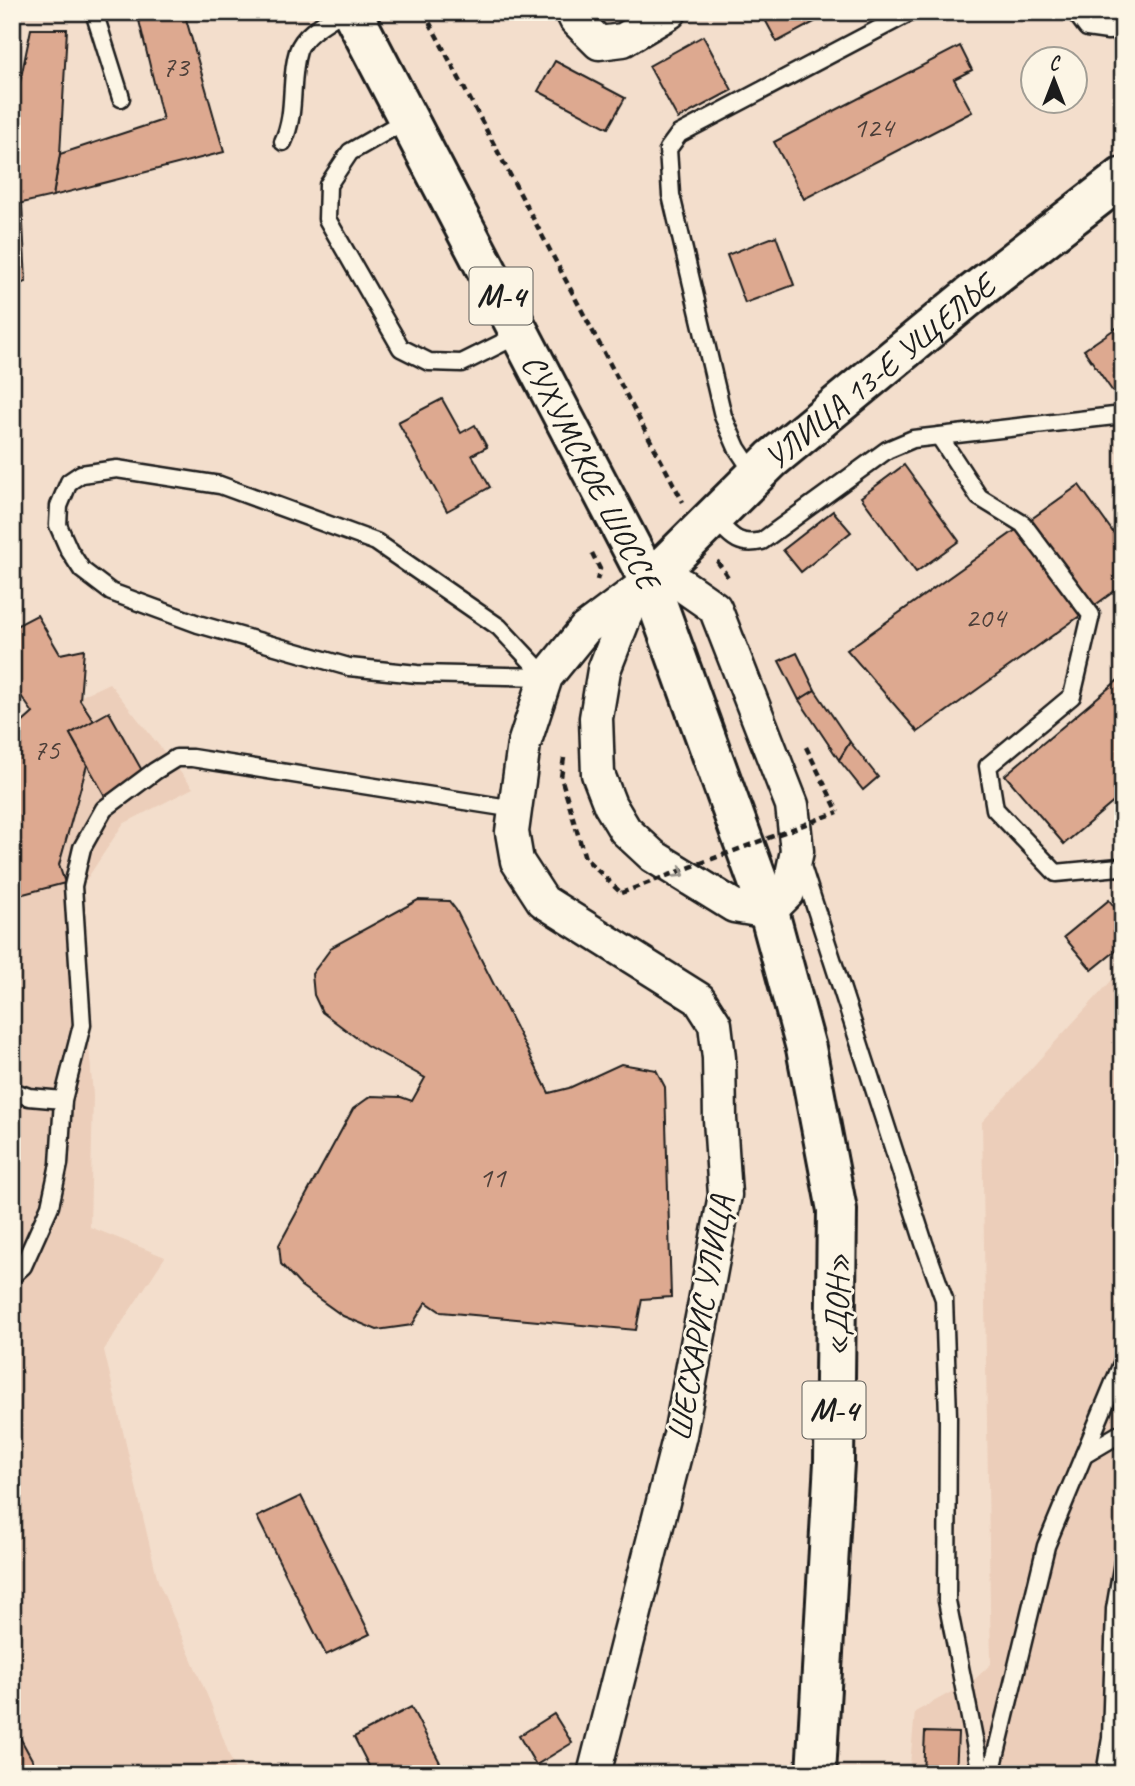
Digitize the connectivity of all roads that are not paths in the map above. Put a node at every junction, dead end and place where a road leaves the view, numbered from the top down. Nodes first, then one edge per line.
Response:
1 (94, 12) edge
2 (342, 12) edge
3 (352, 12) edge
4 (572, 12) edge
5 (670, 12) edge
6 (911, 12) edge
7 (1075, 12) edge
8 (1123, 30) edge
9 (121, 98) dead end
10 (408, 119) junction
11 (283, 142) dead end
12 (1123, 177) edge
13 (521, 333) junction
14 (1123, 415) edge
15 (939, 436) junction
16 (755, 475) junction
17 (706, 524) junction
18 (649, 580) junction
19 (546, 677) junction
20 (515, 809) junction
21 (797, 850) junction
22 (1119, 867) dead end
23 (769, 912) junction
24 (12, 1091) edge
25 (62, 1100) junction
26 (12, 1276) edge
27 (1123, 1361) edge
28 (1123, 1432) edge
29 (1084, 1455) junction
30 (1123, 1562) edge
31 (594, 1774) edge
32 (816, 1774) edge
33 (981, 1774) edge
34 (991, 1774) edge
35 (1105, 1774) edge

1 - 9 lane
2 - 11 lane
3 - 10 main road, СУХУМСКОЕ ШОССЕ / М-4
4 - 5 street
6 - 16 lane
7 - 8 lane
10 - 13 main road, СУХУМСКОЕ ШОССЕ / М-4
10 - 13 lane
12 - 16 main road, УЛИЦА 13-Е УЩЕЛЬЕ
13 - 18 main road, СУХУМСКОЕ ШОССЕ / М-4
14 - 15 lane
15 - 17 lane
15 - 22 lane
16 - 17 main road, УЛИЦА 13-Е УЩЕЛЬЕ
17 - 18 main road, УЛИЦА 13-Е УЩЕЛЬЕ
18 - 19 street, ШЕСХАРИС УЛИЦА
18 - 21 street
18 - 23 main road, СУХУМСКОЕ ШОССЕ / М-4
18 -> 23 street
19 - 19 lane
19 - 20 street, ШЕСХАРИС УЛИЦА
20 - 25 lane
20 - 31 street, ШЕСХАРИС УЛИЦА
21 - 23 street
21 - 33 lane
23 - 32 main road, «ДОН» / М-4
24 - 25 lane
25 - 26 lane
27 - 29 lane
28 - 29 lane
29 - 34 lane
30 - 35 lane

